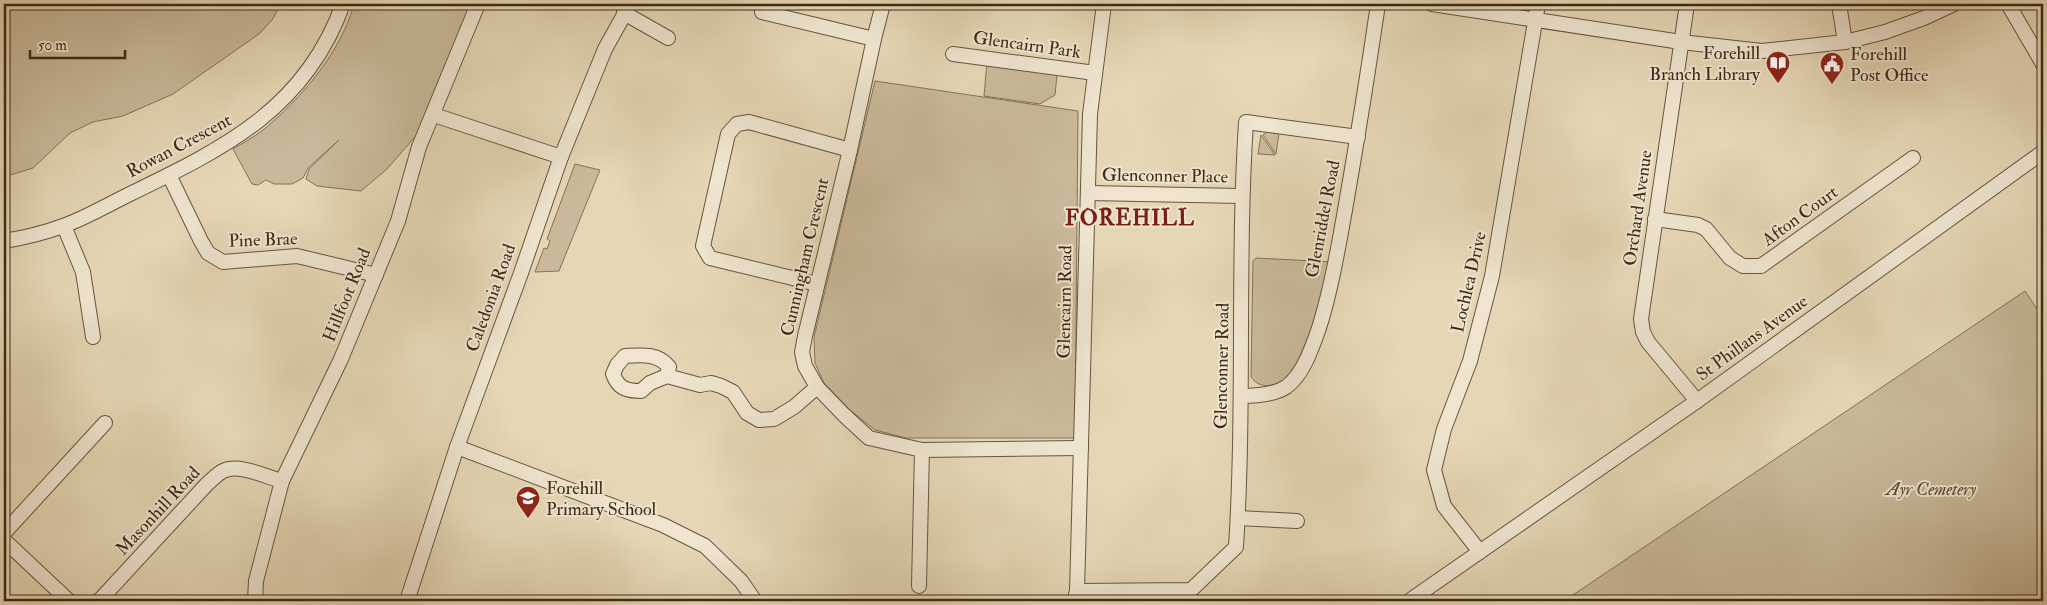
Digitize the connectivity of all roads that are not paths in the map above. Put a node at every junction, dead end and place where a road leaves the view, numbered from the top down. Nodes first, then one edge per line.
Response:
1 (343, 4) edge
2 (478, 4) edge
3 (883, 4) edge
4 (1104, 4) edge
5 (1378, 4) edge
6 (1432, 4) edge
7 (1538, 4) edge
8 (1687, 4) edge
9 (1839, 4) edge
10 (1954, 4) edge
11 (2008, 4) edge
12 (627, 8) edge
13 (762, 12) dead end
14 (1536, 20) junction
15 (668, 38) dead end
16 (874, 38) junction
17 (1681, 42) junction
18 (1845, 42) junction
19 (953, 54) dead end
20 (2043, 64) edge
21 (1095, 73) junction
22 (434, 115) junction
23 (1358, 137) junction
24 (850, 150) junction
25 (2043, 152) edge
26 (561, 158) junction
27 (1912, 158) dead end
28 (169, 175) junction
29 (1088, 193) junction
30 (1242, 196) junction
31 (1655, 219) junction
32 (64, 226) junction
33 (4, 241) edge
34 (376, 275) junction
35 (817, 284) junction
36 (93, 337) dead end
37 (667, 376) dead end
38 (817, 387) junction
39 (1241, 396) junction
40 (1697, 400) junction
41 (105, 423) dead end
42 (457, 447) junction
43 (1081, 448) junction
44 (922, 450) junction
45 (282, 481) junction
46 (1238, 518) junction
47 (1297, 521) dead end
48 (4, 533) edge
49 (4, 540) edge
50 (1480, 552) junction
51 (919, 586) dead end
52 (1076, 596) edge
53 (69, 601) edge
54 (99, 601) edge
55 (255, 601) edge
56 (407, 601) edge
57 (755, 601) edge
58 (1409, 601) edge

1 - 28 street, Rowan Crescent
2 - 22 street, Hillfoot Road
3 - 16 street, Cunningham Crescent
4 - 21 street, Glencairn Road
5 - 23 street, Glenriddel Road
6 - 14 street
7 - 14 street, Lochlea Drive
8 - 17 street, Orchard Avenue
9 - 18 street
10 - 18 street
11 - 20 street
12 - 15 street, Caledonia Road
12 - 26 street, Caledonia Road
13 - 16 street
14 - 17 street
14 - 50 street, Lochlea Drive
16 - 24 street, Cunningham Crescent
17 - 18 street
17 - 31 street, Orchard Avenue
19 - 21 street, Glencairn Park
21 - 29 street, Glencairn Road
22 - 26 street
22 - 34 street, Hillfoot Road
23 - 30 street, Glenconner Road
23 - 39 street, Glenriddel Road
24 - 35 street, Cunningham Crescent
24 - 35 street
25 - 40 street, St Phillans Avenue
26 - 42 street, Caledonia Road
27 - 31 street, Afton Court
28 - 32 street, Rowan Crescent
28 - 34 street, Pine Brae
29 - 30 street, Glenconner Place
29 - 43 street, Glencairn Road
30 - 39 street, Glenconner Road
31 - 40 street, Orchard Avenue
32 - 33 street, Rowan Crescent
32 - 36 street
34 - 45 street, Hillfoot Road
35 - 38 street, Cunningham Crescent
37 - 38 street
38 - 44 street, Cunningham Crescent
39 - 46 street, Glenconner Road
40 - 50 street, St Phillans Avenue
41 - 48 street
42 - 56 street, Caledonia Road
42 - 57 street
43 - 44 street, Cunningham Crescent
43 - 52 street, Glencairn Road
44 - 51 street
45 - 54 street, Masonhill Road
45 - 55 street, Hillfoot Road
46 - 47 street
46 - 52 street, Glenconner Road
49 - 53 street
50 - 58 street, St Phillans Avenue

